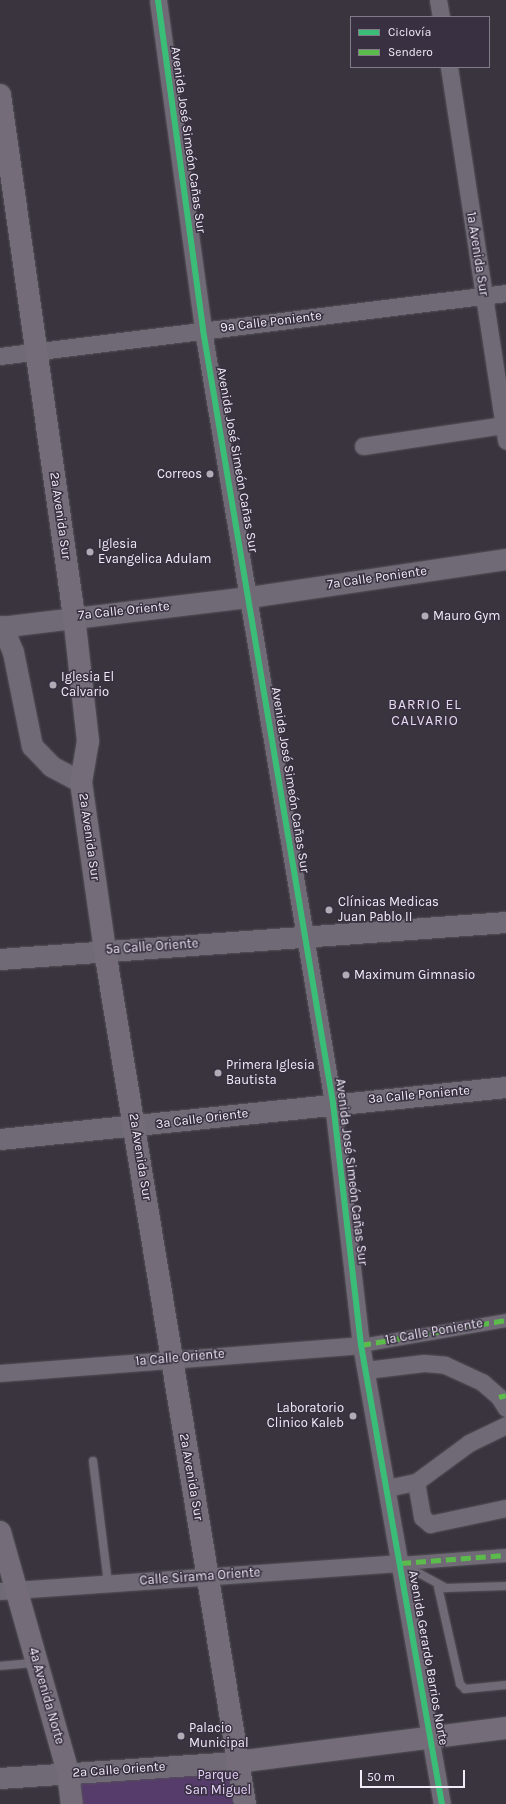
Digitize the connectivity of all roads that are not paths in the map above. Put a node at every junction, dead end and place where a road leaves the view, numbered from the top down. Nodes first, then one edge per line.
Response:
1 (158, 0) edge
2 (438, 0) edge
3 (441, 16) edge
4 (449, 68) edge
5 (0, 95) edge
6 (5, 164) edge
7 (506, 294) edge
8 (484, 296) junction
9 (204, 330) junction
10 (36, 351) junction
11 (0, 356) edge
12 (505, 433) edge
13 (363, 446) dead end
14 (506, 559) edge
15 (249, 597) junction
16 (74, 616) junction
17 (1, 627) edge
18 (81, 782) junction
19 (506, 922) edge
20 (304, 935) junction
21 (105, 951) junction
22 (0, 959) edge
23 (506, 1087) edge
24 (333, 1103) junction
25 (136, 1127) junction
26 (0, 1139) edge
27 (506, 1320) edge
28 (361, 1345) junction
29 (170, 1359) junction
30 (366, 1370) junction
31 (0, 1373) edge
32 (504, 1400) edge
33 (506, 1425) edge
34 (93, 1461) dead end
35 (416, 1482) junction
36 (387, 1488) junction
37 (506, 1508) edge
38 (0, 1532) edge
39 (506, 1555) edge
40 (401, 1563) junction
41 (209, 1577) junction
42 (108, 1583) junction
43 (506, 1586) edge
44 (438, 1587) junction
45 (8, 1590) edge
46 (36, 1663) junction
47 (0, 1666) edge
48 (506, 1686) edge
49 (506, 1728) edge
50 (430, 1736) junction
51 (237, 1762) junction
52 (68, 1774) junction
53 (0, 1778) edge
54 (72, 1804) edge
55 (245, 1804) edge
56 (442, 1804) edge

1 - 9 street, Avenida José Simeón Cañas Sur
2 - 3 street
4 - 8 street, 1a Avenida Sur
5 - 6 main road, 2a Avenida Sur
6 - 10 main road, 2a Avenida Sur
7 - 8 street, 9a Calle Poniente
8 - 9 street, 9a Calle Poniente
8 - 12 street, 1a Avenida Sur
9 - 10 street, 9a Calle Poniente
9 - 15 street, Avenida José Simeón Cañas Sur
10 - 11 street, 9a Calle Poniente
10 - 16 main road, 2a Avenida Sur
12 - 13 street
14 - 15 street, 7a Calle Poniente
15 - 16 street, 7a Calle Oriente
15 - 20 street, Avenida José Simeón Cañas Sur
16 - 17 street, 7a Calle Oriente
16 - 18 main road, 2a Avenida Sur
17 - 18 street
18 - 21 main road, 2a Avenida Sur
19 - 20 street, 5a Calle Oriente
20 - 21 street, 5a Calle Oriente
20 - 24 street, Avenida José Simeón Cañas Sur
21 - 22 street, 5a Calle Oriente
21 - 25 main road, 2a Avenida Sur
23 - 24 street, 3a Calle Poniente
24 - 25 street, 3a Calle Oriente
24 - 28 street, Avenida José Simeón Cañas Sur
25 - 26 street, 3a Calle Oriente
25 - 29 main road, 2a Avenida Sur
27 - 28 street, 1a Calle Poniente
28 - 29 street, 1a Calle Oriente
28 - 30 street, Avenida José Simeón Cañas Sur
29 - 31 street, 1a Calle Oriente
29 - 41 main road, 2a Avenida Sur
30 - 32 street
30 - 36 street, Avenida José Simeón Cañas Sur
33 - 35 street
34 - 42 lane
35 - 36 street
35 - 37 street
36 - 40 street, Avenida José Simeón Cañas Sur
38 - 45 main road, 4a Avenida Norte
39 - 40 street
40 - 41 street, Calle Sirama Oriente
40 - 44 lane
40 - 50 street, Avenida Gerardo Barrios Norte
41 - 42 street, Calle Sirama Oriente
41 - 51 main road
42 - 45 street, Calle Sirama Oriente
43 - 44 lane
44 - 48 lane
45 - 46 main road, 4a Avenida Norte
46 - 47 lane
46 - 52 main road, 4a Avenida Norte
49 - 50 main road, 2a Calle Oriente
50 - 51 main road, 2a Calle Oriente
50 - 56 street, Avenida Gerardo Barrios Norte
51 - 52 street, 2a Calle Oriente
51 - 55 main road
52 - 53 street, 2a Calle Oriente
52 - 54 main road, 4a Avenida Norte

